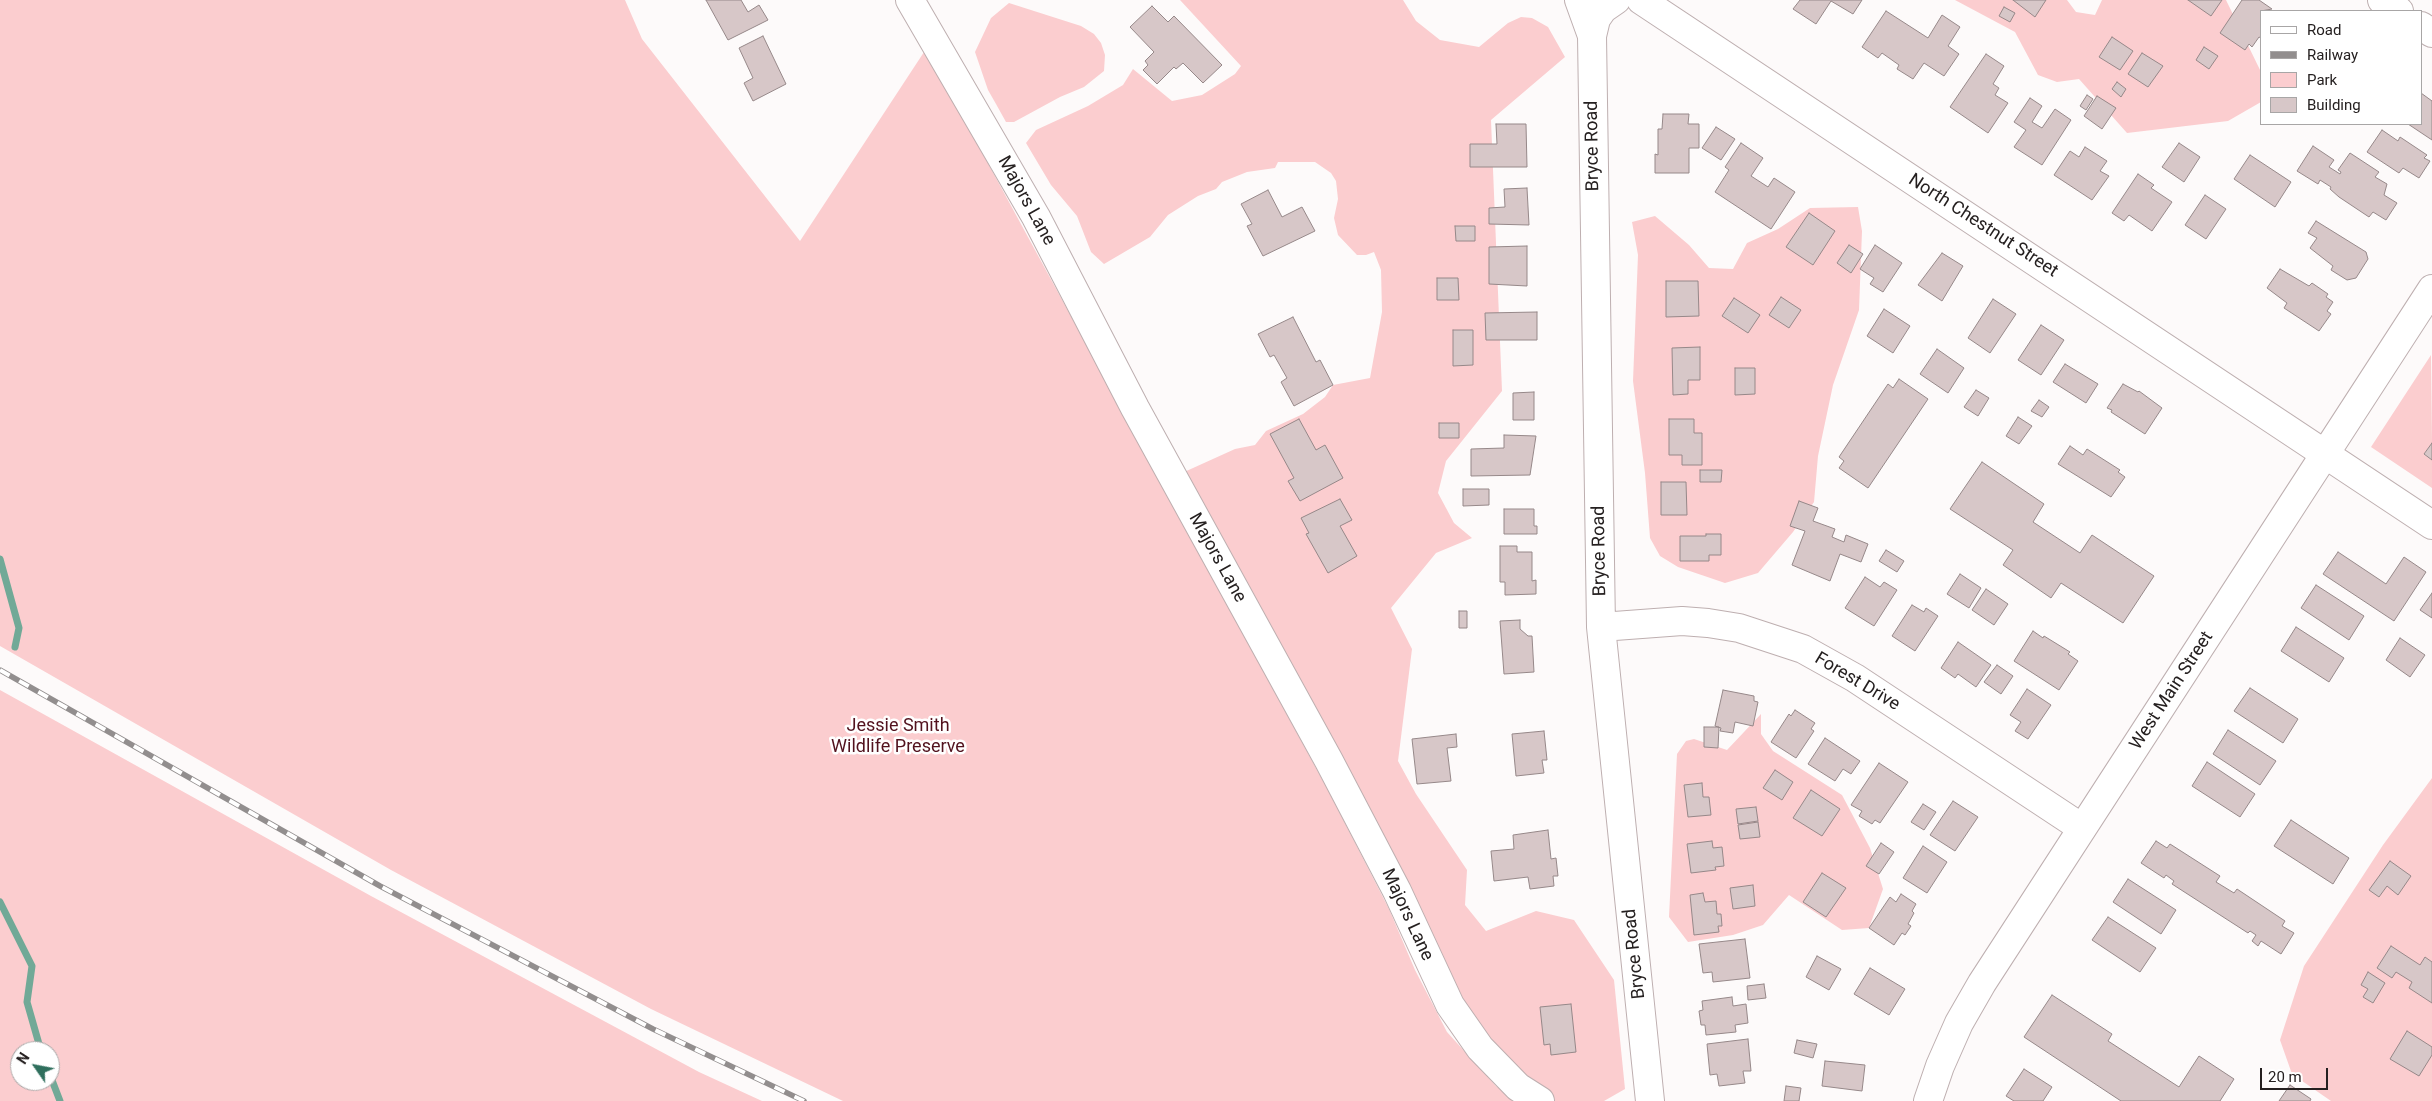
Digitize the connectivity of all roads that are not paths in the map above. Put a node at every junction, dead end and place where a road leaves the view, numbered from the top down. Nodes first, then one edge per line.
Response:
1 (910, 0) edge
2 (1579, 0) edge
3 (1616, 0) edge
4 (1641, 0) edge
5 (2382, 0) edge
6 (2397, 10) edge
7 (1592, 36) junction
8 (2432, 289) edge
9 (2324, 454) junction
10 (2432, 525) edge
11 (1602, 627) junction
12 (2082, 828) junction
13 (1540, 1101) edge
14 (1650, 1101) edge
15 (1928, 1101) edge

1 - 13 street, Majors Lane
2 - 7 street, Bryce Road
3 - 7 street
4 - 9 street, North Chestnut Street
5 - 6 street
7 - 11 street, Bryce Road
8 - 9 street, West Main Street
9 - 10 street, North Chestnut Street
9 - 12 street, West Main Street
11 - 12 street, Forest Drive
11 - 14 street, Bryce Road
12 - 15 street, West Main Street

